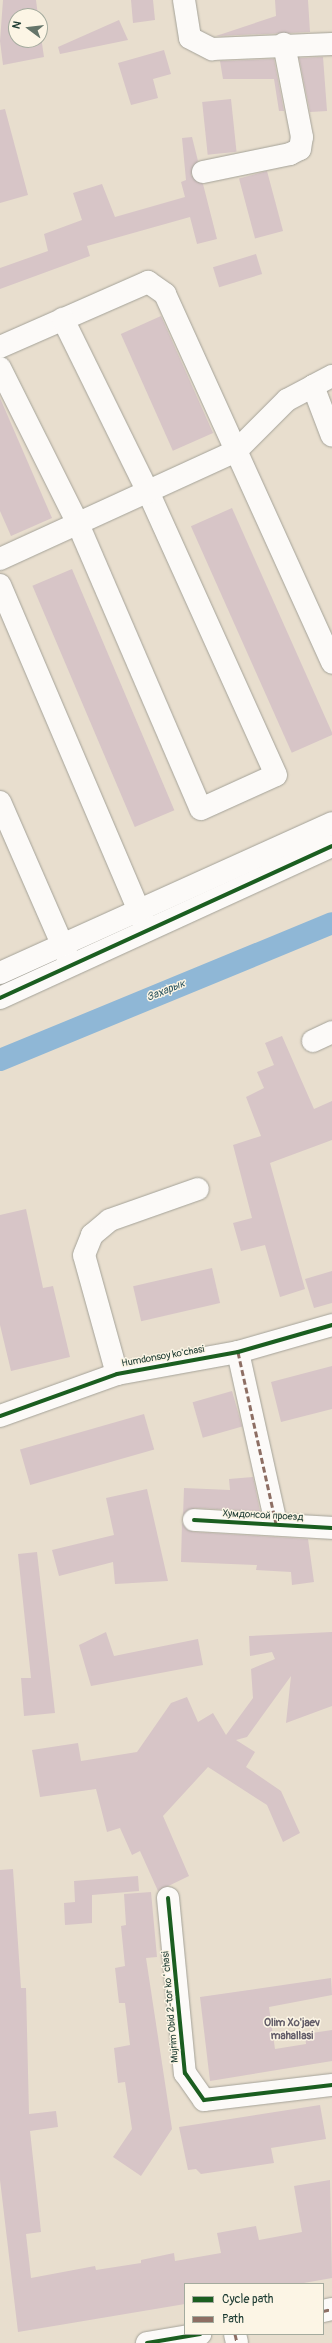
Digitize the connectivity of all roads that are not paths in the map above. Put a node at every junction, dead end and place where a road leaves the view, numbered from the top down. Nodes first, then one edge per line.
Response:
1 (184, 0) edge
2 (284, 44) junction
3 (332, 44) edge
4 (203, 172) dead end
5 (63, 319) junction
6 (0, 347) edge
7 (0, 368) edge
8 (332, 376) edge
9 (313, 386) junction
10 (332, 436) edge
11 (236, 451) junction
12 (148, 492) junction
13 (78, 524) junction
14 (0, 559) edge
15 (0, 585) edge
16 (332, 663) edge
17 (0, 802) edge
18 (332, 823) edge
19 (332, 846) edge
20 (143, 921) junction
21 (67, 955) junction
22 (0, 974) edge
23 (0, 998) edge
24 (198, 1189) dead end
25 (332, 1324) edge
26 (238, 1352) junction
27 (117, 1374) junction
28 (0, 1416) edge
29 (194, 1520) dead end
30 (276, 1524) junction
31 (332, 1528) edge
32 (168, 1898) dead end
33 (332, 2085) edge
34 (194, 2335) edge
35 (147, 2343) edge

1 - 2 street
2 - 3 street
2 - 4 street
5 - 6 street
5 - 11 street
5 - 12 street
7 - 13 street
8 - 9 street
9 - 10 street
9 - 11 street
11 - 12 street
11 - 16 street
12 - 13 street
12 - 13 street
13 - 14 street
15 - 20 street
17 - 21 street
18 - 20 street
19 - 20 street
20 - 21 street
21 - 22 street
21 - 23 street
24 - 27 street
25 - 26 street, Humdonsoy ko'chasi
26 - 27 street, Humdonsoy ko'chasi
26 - 30 street, Хумдонсой проезд
27 - 28 street, Humdonsoy ko'chasi
29 - 30 street, Хумдонсой проезд
30 - 31 street, Хумдонсой проезд
32 - 33 street, Mujrim Obid 2-tor koʻchasi
34 - 35 street

